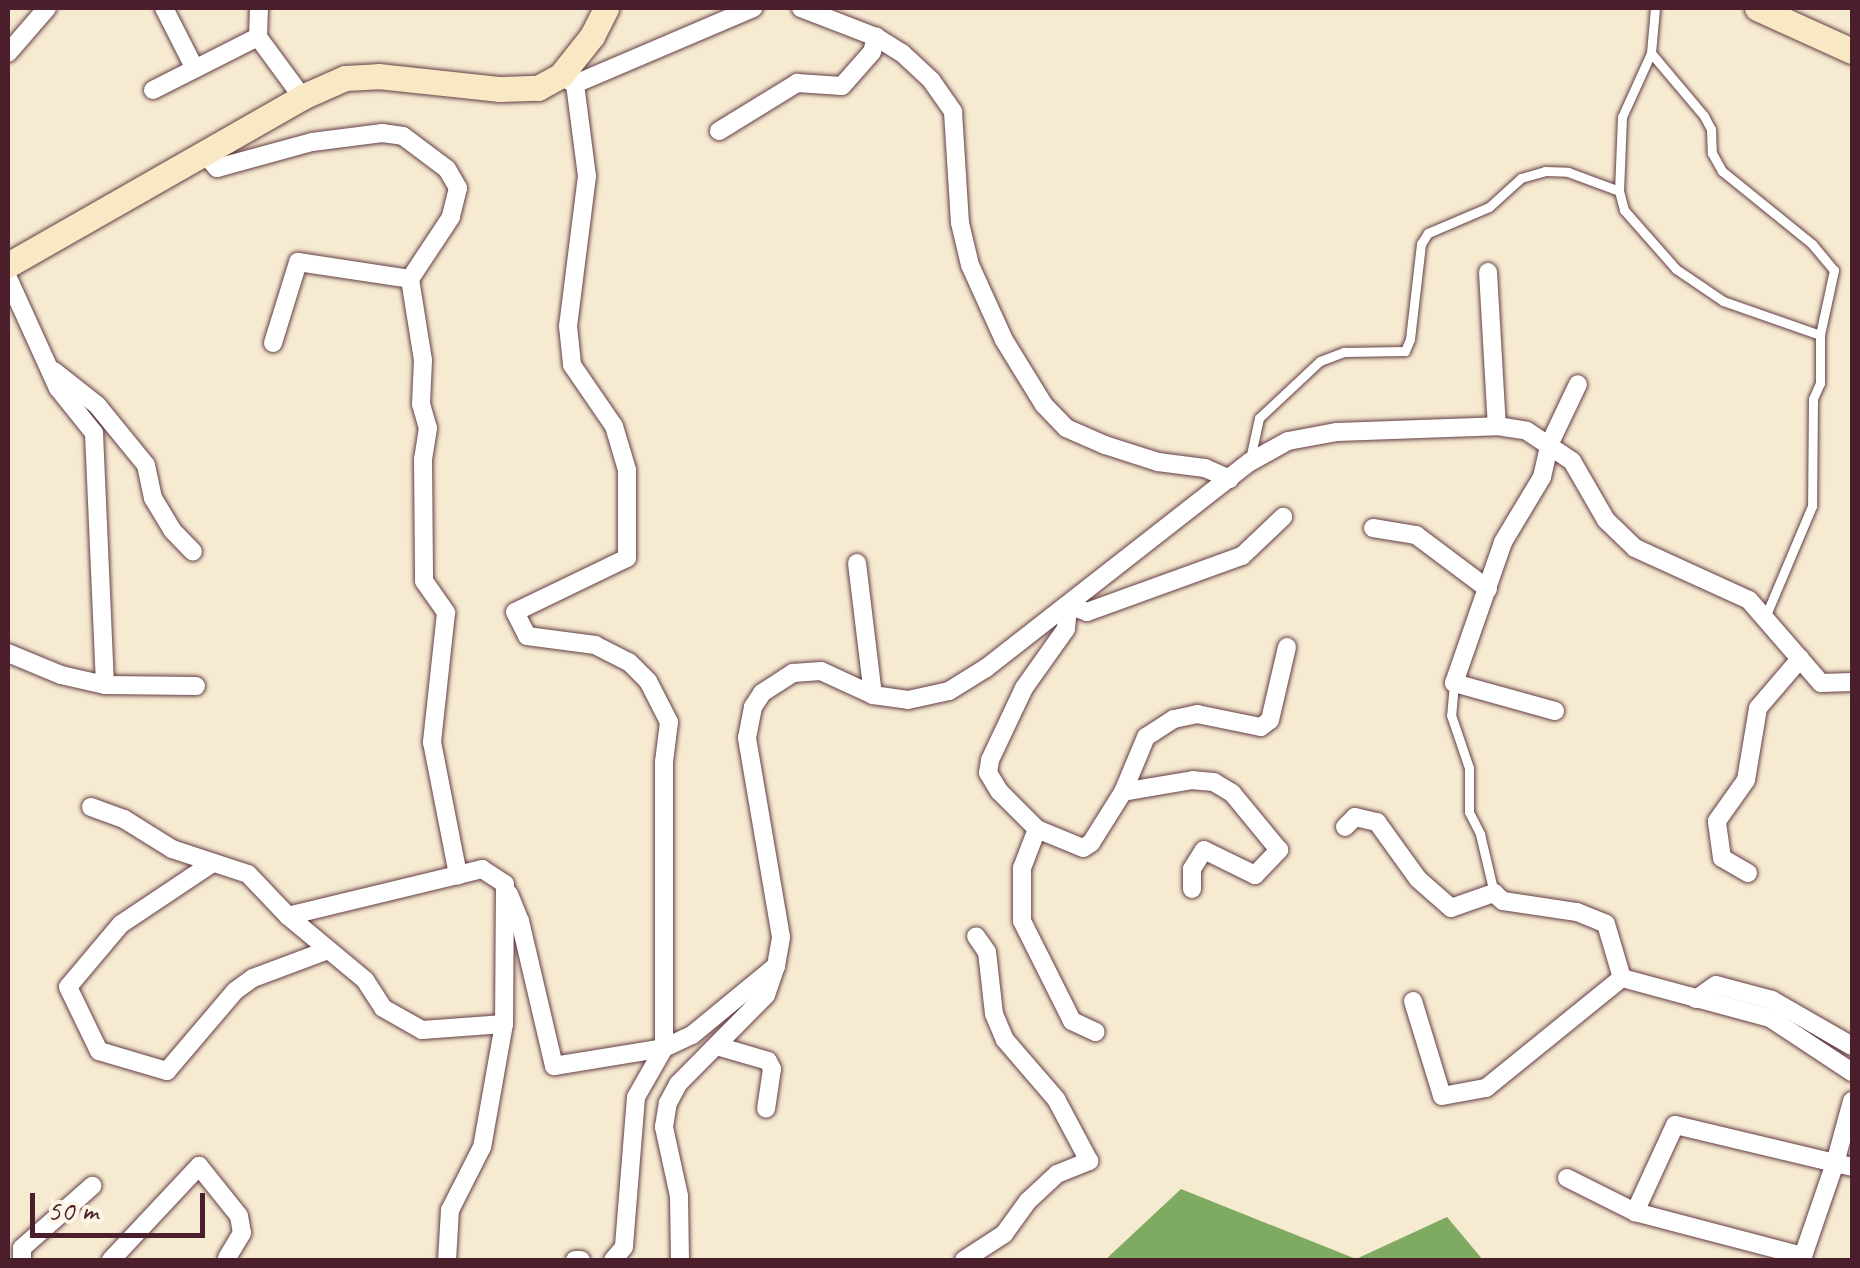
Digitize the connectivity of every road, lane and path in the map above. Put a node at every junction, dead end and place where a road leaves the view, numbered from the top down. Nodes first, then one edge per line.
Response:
1 (48, 8) edge
2 (164, 8) edge
3 (259, 8) edge
4 (606, 8) edge
5 (754, 8) edge
6 (801, 8) edge
7 (1655, 8) edge
8 (1757, 8) edge
9 (258, 37) junction
10 (876, 37) junction
11 (1852, 51) edge
12 (8, 53) edge
13 (1651, 53) junction
14 (194, 69) junction
15 (568, 80) junction
16 (153, 90) dead end
17 (302, 97) junction
18 (719, 130) dead end
19 (206, 155) junction
20 (1619, 191) junction
21 (8, 265) edge
22 (1488, 272) dead end
23 (8, 278) edge
24 (410, 279) junction
25 (1820, 335) junction
26 (273, 343) dead end
27 (54, 371) junction
28 (1578, 384) dead end
29 (1497, 426) junction
30 (1550, 443) junction
31 (1250, 462) junction
32 (1230, 479) junction
33 (1283, 518) dead end
34 (1373, 528) dead end
35 (193, 552) dead end
36 (857, 563) dead end
37 (1488, 589) junction
38 (1068, 605) junction
39 (1766, 615) junction
40 (1287, 647) dead end
41 (8, 653) edge
42 (1800, 659) junction
43 (1852, 682) edge
44 (1454, 683) junction
45 (105, 685) junction
46 (196, 686) dead end
47 (873, 695) junction
48 (1555, 711) dead end
49 (1123, 792) junction
50 (91, 807) dead end
51 (1346, 828) dead end
52 (1038, 829) junction
53 (211, 864) junction
54 (1748, 873) dead end
55 (458, 875) junction
56 (504, 884) junction
57 (1192, 890) dead end
58 (1494, 893) junction
59 (288, 916) junction
60 (976, 936) dead end
61 (328, 950) junction
62 (776, 966) junction
63 (1622, 978) junction
64 (1696, 998) junction
65 (1413, 1001) dead end
66 (504, 1024) junction
67 (1096, 1032) dead end
68 (717, 1046) junction
69 (1852, 1046) edge
70 (664, 1048) junction
71 (1852, 1072) edge
72 (1852, 1101) edge
73 (766, 1110) dead end
74 (1844, 1165) edge
75 (1567, 1178) dead end
76 (92, 1186) dead end
77 (1635, 1212) junction
78 (226, 1258) dead end
79 (22, 1260) edge
80 (111, 1260) edge
81 (447, 1260) edge
82 (614, 1260) edge
83 (680, 1260) edge
84 (964, 1260) edge

1 - 12 street
2 - 14 street
3 - 9 street
4 - 15 street
5 - 15 street
6 - 10 street
7 - 13 lane
8 - 11 street
9 - 14 street
9 - 17 street
10 - 18 street
10 - 32 street
13 - 20 lane
13 - 25 lane
14 - 16 street
15 - 17 street
15 - 70 street
17 - 19 street
19 - 21 street
19 - 24 street
20 - 25 lane
20 - 31 lane
22 - 29 street
23 - 27 street
24 - 26 street
24 - 55 street
25 - 39 lane
27 - 35 street
27 - 45 street
28 - 30 street
29 - 30 street
29 - 31 street
30 - 37 street
30 - 39 street
31 - 32 street
32 - 38 street
33 - 38 street
34 - 37 street
36 - 47 street
37 - 44 street
38 - 47 street
38 - 52 street
39 - 42 street
40 - 49 street
41 - 45 street
42 - 43 street
42 - 54 street
44 - 48 street
44 - 58 lane
45 - 46 street
47 - 62 street
49 - 52 street
49 - 57 street
50 - 53 street
51 - 58 street
52 - 67 street
53 - 59 street
53 - 61 street
55 - 56 street
55 - 59 street
56 - 66 street
56 - 70 street
58 - 63 street
59 - 61 street
60 - 84 street
61 - 66 street
62 - 68 street
62 - 70 street
63 - 64 street
63 - 65 street
64 - 69 street
64 - 71 street
66 - 81 street
68 - 73 street
68 - 83 street
70 - 82 street
72 - 74 street
74 - 77 street
74 - 77 street
75 - 77 street
76 - 79 street
78 - 80 street

